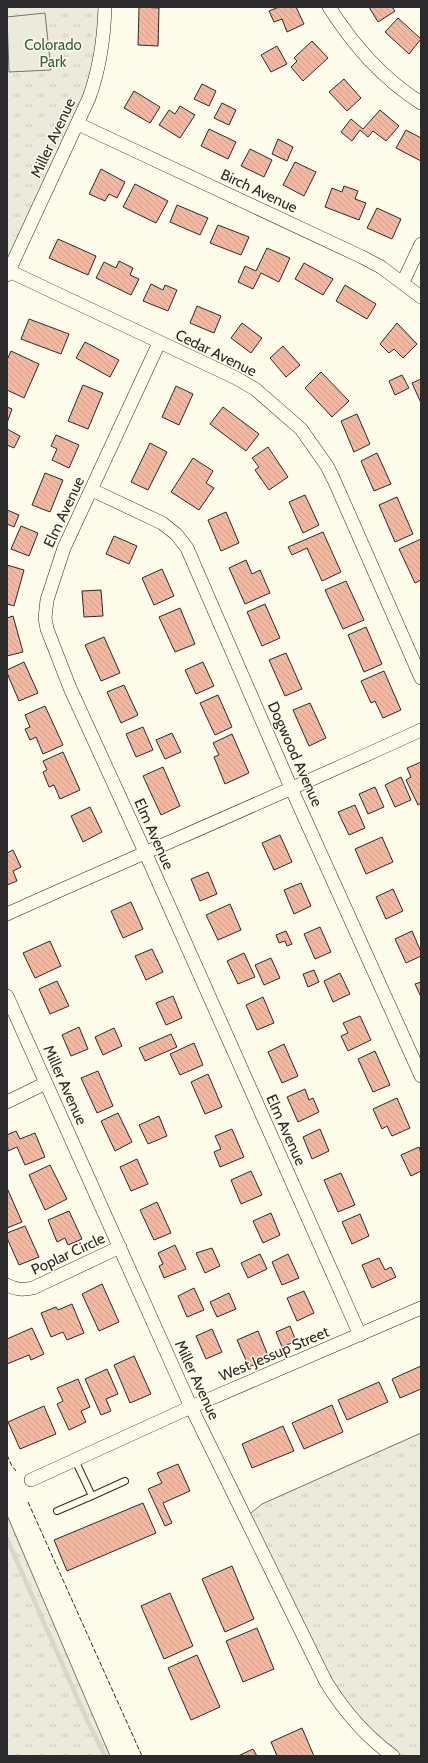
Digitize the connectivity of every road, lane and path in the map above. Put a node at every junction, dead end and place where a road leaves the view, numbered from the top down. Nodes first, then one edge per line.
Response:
1 (105, 7) edge
2 (329, 7) edge
3 (421, 104) edge
4 (78, 124) junction
5 (421, 244) edge
6 (8, 273) edge
7 (403, 282) junction
8 (421, 297) edge
9 (159, 343) junction
10 (92, 490) junction
11 (421, 678) edge
12 (421, 730) edge
13 (292, 790) junction
14 (145, 852) junction
15 (7, 914) edge
16 (7, 996) edge
17 (421, 1076) edge
18 (46, 1083) junction
19 (7, 1102) edge
20 (120, 1247) junction
21 (7, 1285) edge
22 (421, 1308) edge
23 (360, 1335) junction
24 (191, 1407) junction
25 (75, 1460) junction
26 (30, 1480) dead end
27 (125, 1481) dead end
28 (92, 1496) junction
29 (57, 1511) dead end
30 (393, 1756) edge

1 - 4 street, Miller Avenue
2 - 3 street
4 - 6 street, Miller Avenue
4 - 7 street, Birch Avenue
5 - 7 street
6 - 9 street, Cedar Avenue
7 - 8 street, Birch Avenue
9 - 10 street, Elm Avenue
9 - 11 street, Cedar Avenue
10 - 13 street, Dogwood Avenue
10 - 14 street, Elm Avenue
12 - 13 street
13 - 14 street
13 - 17 street, Dogwood Avenue
14 - 15 street
14 - 23 street, Elm Avenue
16 - 18 street, Miller Avenue
18 - 19 street
18 - 20 street, Miller Avenue
20 - 21 street, Poplar Circle
20 - 24 street, Miller Avenue
22 - 23 street, West Jessup Street
23 - 24 street, West Jessup Street
24 - 25 street, West Jessup Street
24 - 30 street, Miller Avenue
25 - 26 street, West Jessup Street
25 - 28 lane
27 - 28 lane
28 - 29 lane

